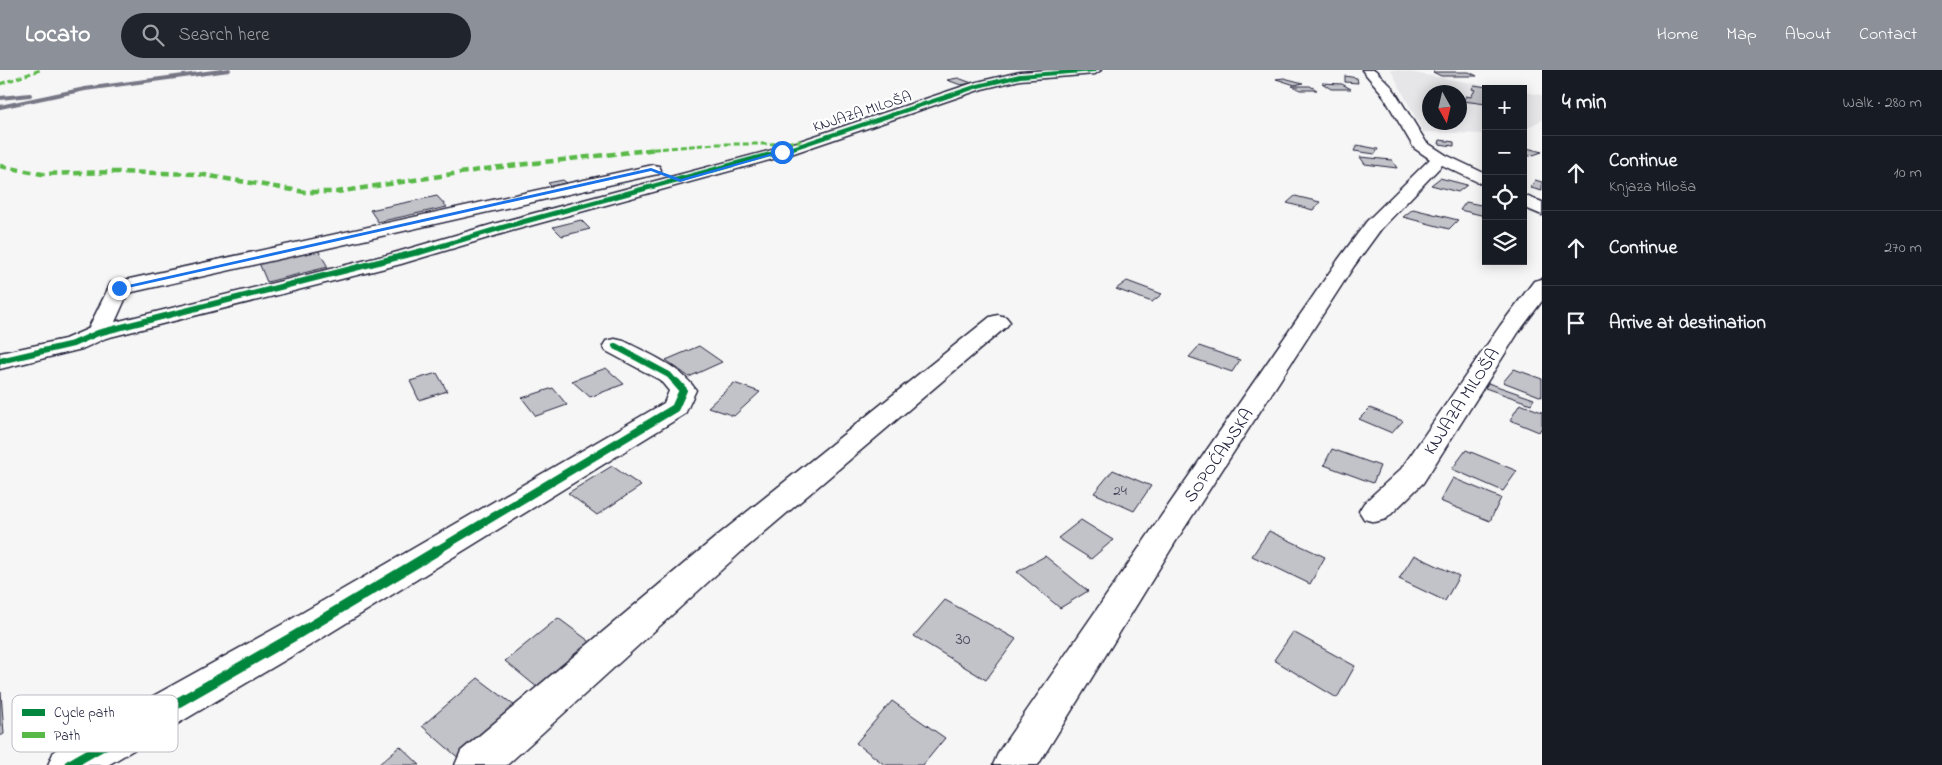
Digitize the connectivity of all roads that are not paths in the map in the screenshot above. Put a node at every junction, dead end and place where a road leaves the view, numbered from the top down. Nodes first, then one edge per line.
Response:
1 (1094, 70) edge
2 (1368, 70) edge
3 (1440, 158) junction
4 (1482, 179) edge
5 (680, 180) junction
6 (1542, 286) edge
7 (998, 322) dead end
8 (98, 334) junction
9 (615, 346) dead end
10 (0, 361) edge
11 (1375, 511) dead end
12 (178, 703) edge
13 (92, 752) edge
14 (69, 765) edge
15 (476, 765) edge
16 (1014, 765) edge

1 - 5 street, KNJAZA MILOŠA
2 - 3 street
3 - 4 street
3 - 16 street, SOPOĆANSKA
5 - 8 street, KNJAZA MILOŠA
5 - 8 street
6 - 11 street, KNJAZA MILOŠA
7 - 15 street
8 - 10 street, KNJAZA MILOŠA
9 - 12 street
13 - 14 street

